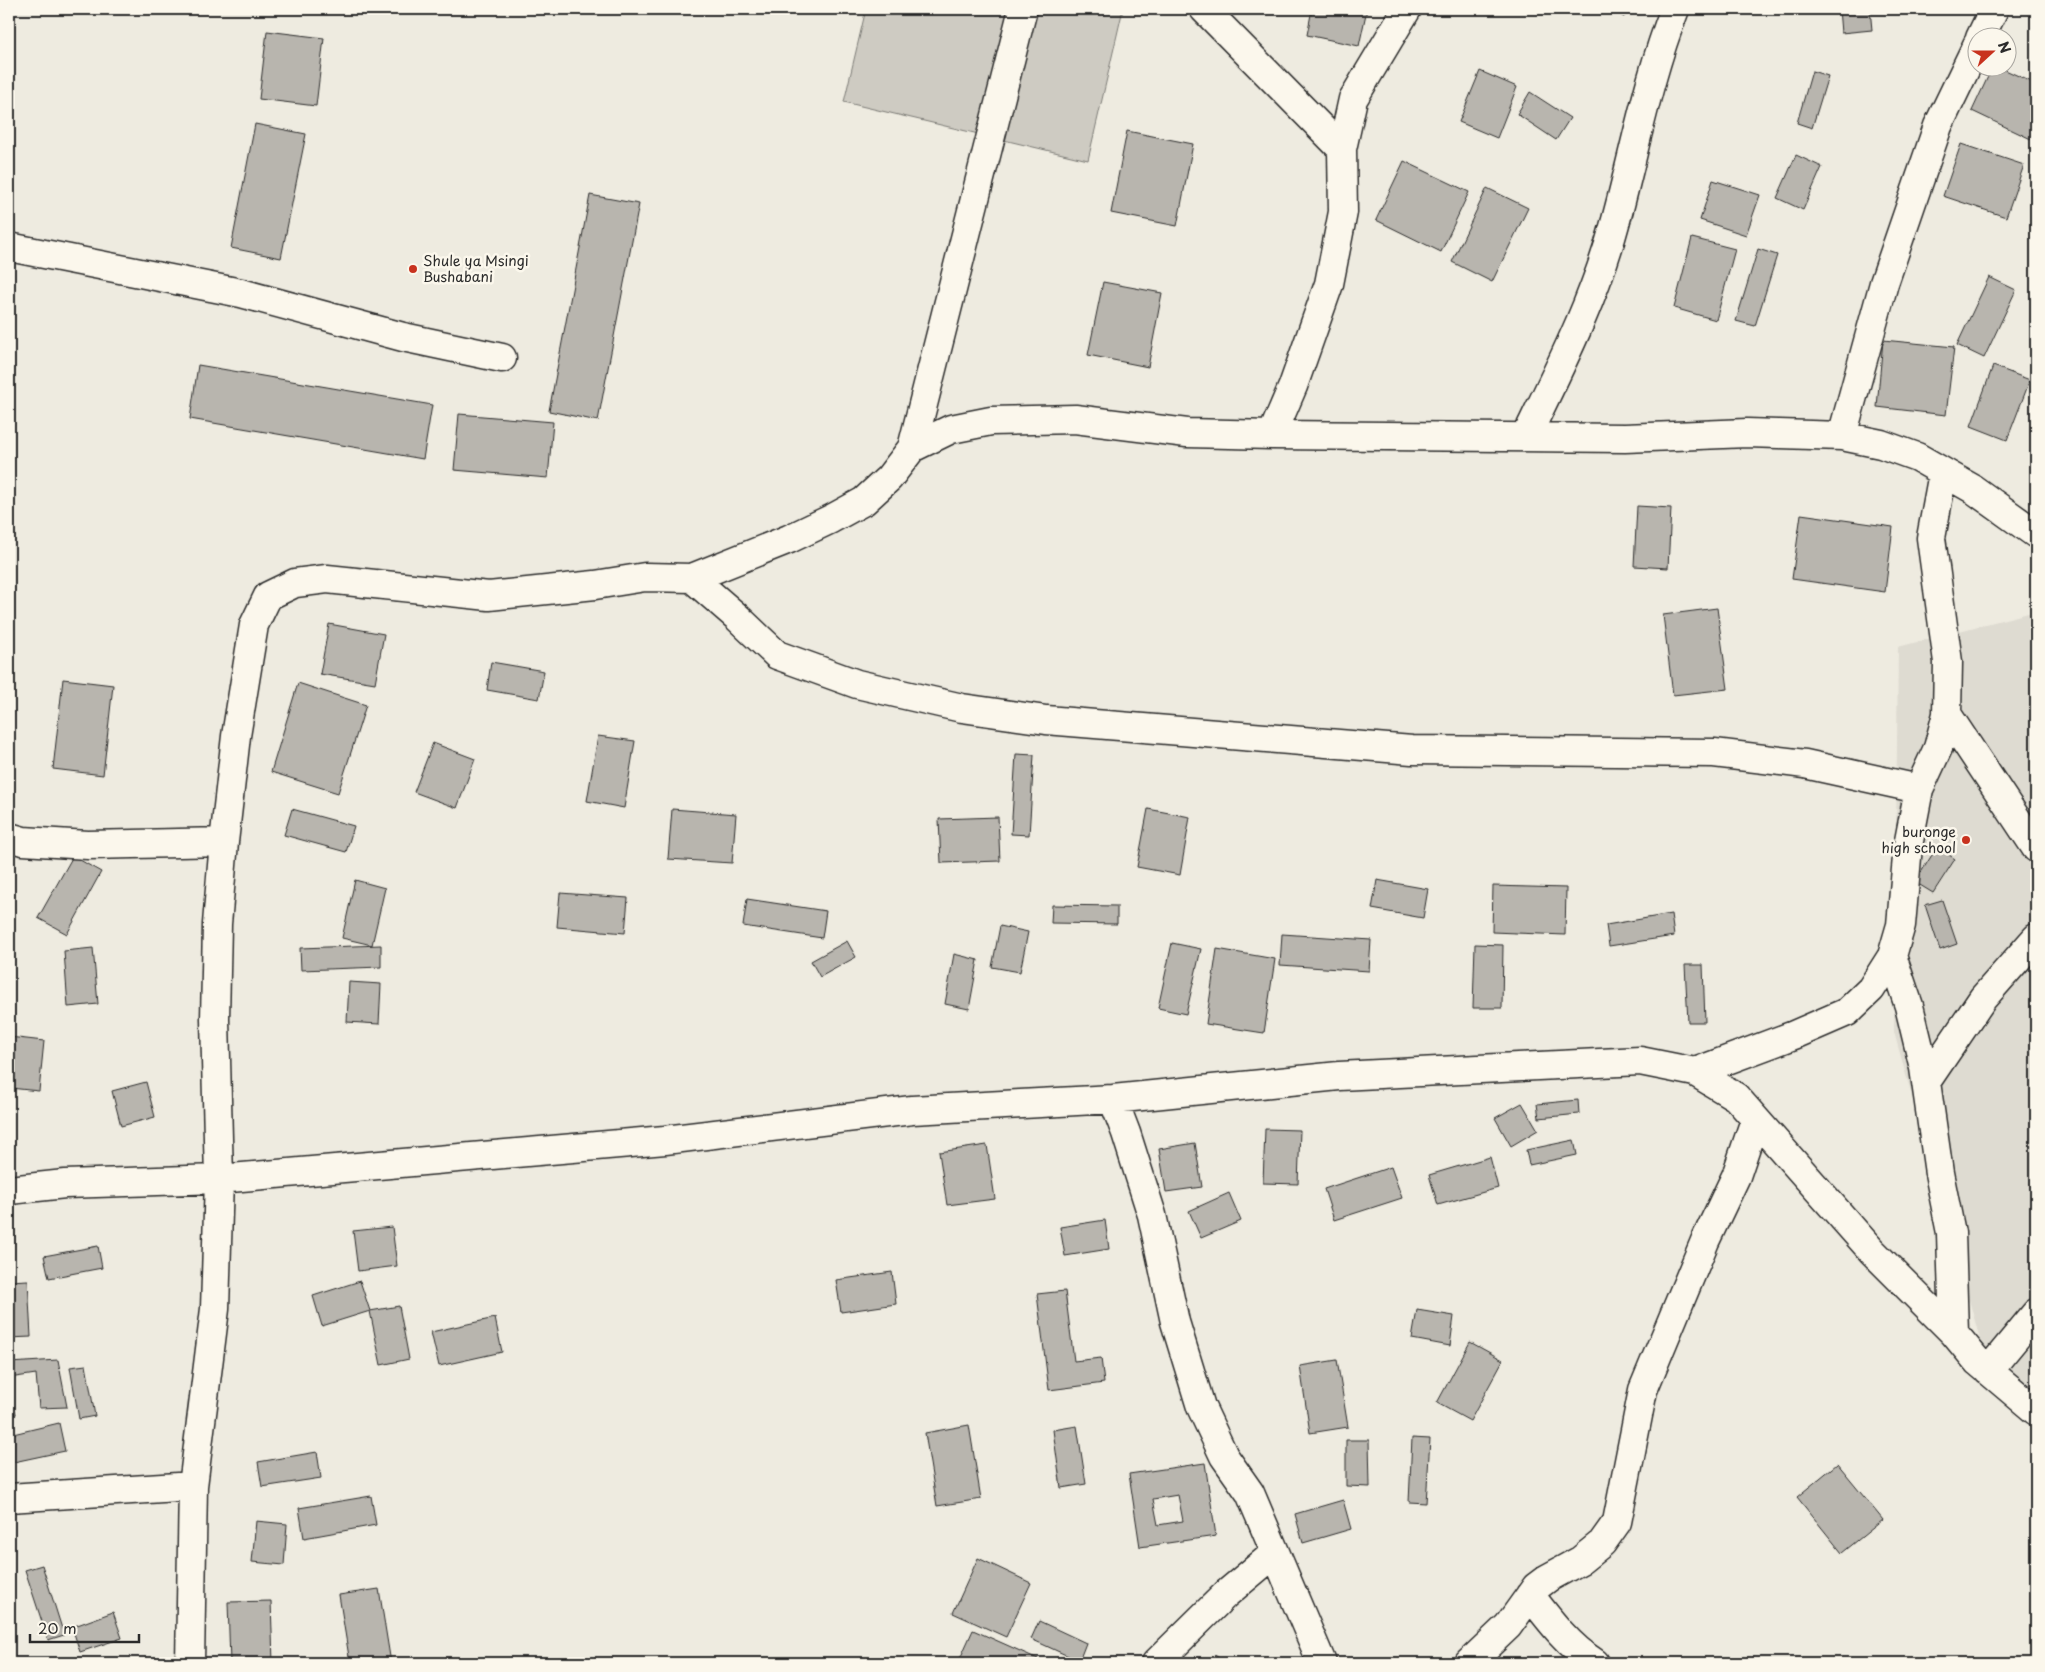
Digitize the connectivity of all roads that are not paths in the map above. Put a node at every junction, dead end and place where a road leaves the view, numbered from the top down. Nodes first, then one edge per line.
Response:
1 (1023, 9) edge
2 (1204, 9) edge
3 (1407, 9) edge
4 (1676, 9) edge
5 (1994, 9) edge
6 (1985, 28) edge
7 (1968, 64) edge
8 (1342, 149) junction
9 (9, 247) edge
10 (502, 358) dead end
11 (1272, 435) junction
12 (1842, 436) junction
13 (1526, 437) junction
14 (912, 448) junction
15 (1944, 473) junction
16 (2036, 534) edge
17 (692, 578) junction
18 (1946, 714) junction
19 (1919, 789) junction
20 (9, 836) edge
21 (224, 842) junction
22 (2036, 848) edge
23 (2036, 938) edge
24 (1892, 956) junction
25 (1695, 1072) junction
26 (1926, 1082) junction
27 (1113, 1099) junction
28 (1755, 1120) junction
29 (219, 1179) junction
30 (9, 1190) edge
31 (2036, 1313) edge
32 (1954, 1333) junction
33 (1988, 1371) junction
34 (2036, 1411) edge
35 (193, 1486) junction
36 (9, 1498) edge
37 (1275, 1553) junction
38 (1530, 1595) junction
39 (190, 1663) edge
40 (1156, 1663) edge
41 (1322, 1663) edge
42 (1469, 1663) edge
43 (1595, 1663) edge

1 - 14 street
2 - 8 street
3 - 8 street
4 - 13 street
5 - 6 street
7 - 12 street
8 - 11 street
9 - 10 street
11 - 13 street
11 - 14 street
12 - 13 street
12 - 15 street
14 - 17 street
15 - 16 street
15 - 18 street
17 - 19 street
17 - 21 street
18 - 19 street
18 - 22 street
19 - 24 street
20 - 21 street
21 - 29 street
23 - 26 street
24 - 25 street
24 - 26 street
25 - 27 street
25 - 28 street
26 - 32 street
27 - 29 street
27 - 37 street
28 - 32 street
28 - 38 street
29 - 30 street
29 - 35 street
31 - 33 street
32 - 33 street
33 - 34 street
35 - 36 street
35 - 39 street
37 - 40 street
37 - 41 street
38 - 42 street
38 - 43 street

